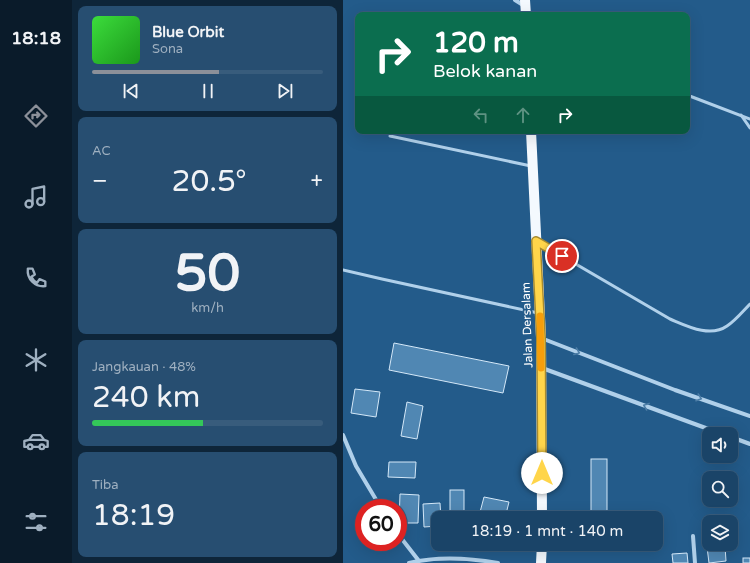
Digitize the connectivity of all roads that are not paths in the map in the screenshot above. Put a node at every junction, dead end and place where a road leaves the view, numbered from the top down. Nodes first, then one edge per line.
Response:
1 (515, 0) edge
2 (525, 7) edge
3 (690, 96) edge
4 (741, 115) junction
5 (750, 119) edge
6 (750, 128) edge
7 (531, 134) edge
8 (390, 136) dead end
9 (533, 167) junction
10 (536, 241) junction
11 (343, 270) edge
12 (750, 304) edge
13 (540, 313) junction
14 (541, 338) junction
15 (541, 368) junction
16 (750, 416) edge
17 (703, 427) edge
18 (343, 435) edge
19 (738, 440) edge
20 (750, 444) edge
21 (376, 499) edge
22 (542, 511) edge
23 (693, 536) dead end
24 (407, 546) edge
25 (542, 551) edge
26 (419, 561) junction
27 (409, 563) edge
28 (498, 563) edge
29 (541, 563) edge
30 (695, 563) edge

1 - 2 street
3 - 4 lane
4 - 5 lane
4 - 6 lane
7 - 9 main road, Jalan Dersalam
8 - 9 lane
9 - 10 main road, Jalan Dersalam
10 - 12 lane
10 - 13 main road, Jalan Dersalam
11 - 13 lane
13 - 14 main road, Jalan Dersalam
14 - 15 main road, Jalan Dersalam
14 -> 16 street
17 -> 15 street
15 - 22 main road, Jalan Dersalam
18 - 21 street
19 - 20 street
23 - 30 street
24 - 26 street
25 - 29 main road
26 - 27 street
26 - 28 street

